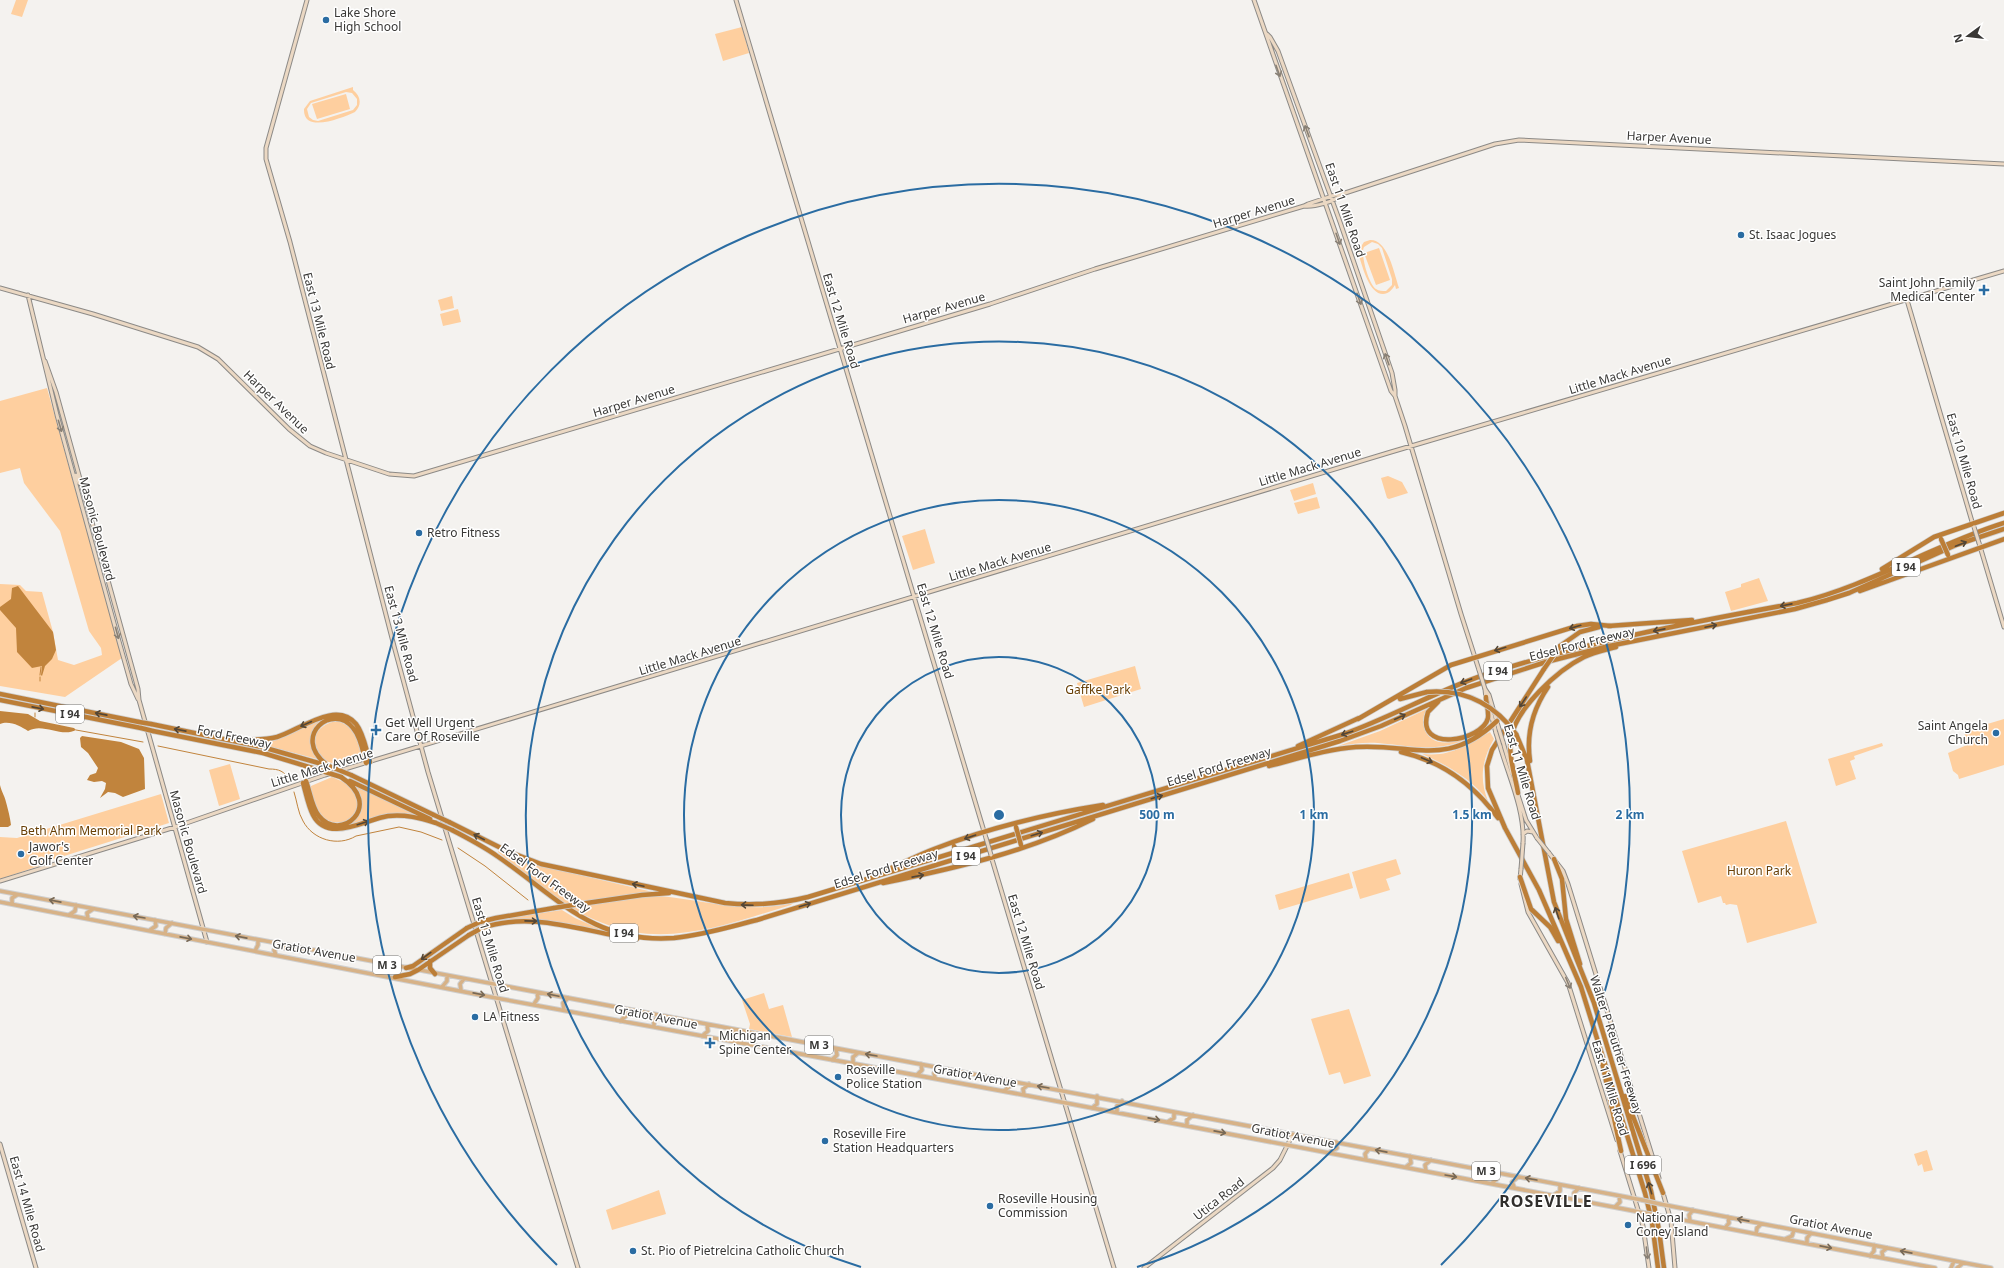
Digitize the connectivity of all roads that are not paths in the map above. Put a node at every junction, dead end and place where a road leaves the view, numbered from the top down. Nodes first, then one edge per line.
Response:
1 (307, 0) edge
2 (736, 0) edge
3 (1254, 0) edge
4 (1267, 34) junction
5 (1275, 45) junction
6 (1270, 47) junction
7 (2004, 164) edge
8 (1320, 168) junction
9 (1314, 169) junction
10 (1328, 189) junction
11 (1321, 191) junction
12 (1331, 198) junction
13 (1325, 200) junction
14 (1337, 215) junction
15 (1330, 216) junction
16 (1353, 260) junction
17 (1346, 262) junction
18 (2004, 271) edge
19 (0, 288) edge
20 (28, 295) junction
21 (1907, 300) junction
22 (1370, 308) junction
23 (1363, 310) junction
24 (1379, 337) junction
25 (1373, 338) junction
26 (840, 349) junction
27 (45, 361) junction
28 (54, 386) junction
29 (50, 389) junction
30 (1394, 396) junction
31 (57, 398) junction
32 (54, 404) junction
33 (55, 410) junction
34 (62, 414) junction
35 (65, 445) junction
36 (1411, 446) junction
37 (345, 460) junction
38 (76, 464) junction
39 (74, 477) junction
40 (81, 484) junction
41 (83, 512) junction
42 (2003, 514) edge
43 (91, 522) junction
44 (2004, 523) edge
45 (1973, 525) junction
46 (2004, 529) edge
47 (1941, 536) junction
48 (2004, 540) edge
49 (1979, 545) junction
50 (1953, 559) junction
51 (106, 572) junction
52 (101, 576) junction
53 (1824, 595) junction
54 (915, 597) junction
55 (109, 606) junction
56 (1808, 606) junction
57 (115, 607) junction
58 (1711, 619) junction
59 (1610, 626) junction
60 (2004, 627) edge
61 (1644, 640) junction
62 (120, 645) junction
63 (1476, 657) junction
64 (130, 661) junction
65 (1560, 673) junction
66 (136, 681) junction
67 (131, 683) junction
68 (1485, 689) junction
69 (0, 694) edge
70 (1448, 695) junction
71 (1486, 696) junction
72 (0, 700) edge
73 (139, 700) junction
74 (1358, 719) junction
75 (1495, 723) junction
76 (232, 740) junction
77 (422, 747) junction
78 (1376, 747) junction
79 (1294, 749) junction
80 (368, 762) junction
81 (329, 766) junction
82 (1244, 770) junction
83 (341, 777) junction
84 (305, 782) junction
85 (1518, 792) junction
86 (1119, 802) junction
87 (1536, 807) junction
88 (1106, 812) junction
89 (450, 822) joint
90 (436, 823) junction
91 (1014, 826) junction
92 (175, 827) junction
93 (1505, 828) junction
94 (452, 830) joint
95 (984, 832) junction
96 (1533, 832) junction
97 (1523, 834) junction
98 (955, 844) junction
99 (1020, 847) junction
100 (991, 856) junction
101 (1554, 859) junction
102 (961, 865) junction
103 (1520, 877) junction
104 (865, 879) junction
105 (1, 882) edge
106 (0, 891) edge
107 (677, 893) junction
108 (18, 894) junction
109 (825, 898) junction
110 (0, 902) edge
111 (12, 904) junction
112 (76, 905) junction
113 (95, 909) junction
114 (70, 915) junction
115 (88, 919) junction
116 (155, 920) junction
117 (172, 923) junction
118 (204, 930) junction
119 (150, 931) junction
120 (165, 934) junction
121 (702, 934) junction
122 (258, 940) junction
123 (207, 942) junction
124 (309, 949) junction
125 (255, 951) junction
126 (276, 955) junction
127 (430, 961) junction
128 (406, 968) junction
129 (418, 970) junction
130 (435, 974) junction
131 (1583, 975) junction
132 (446, 976) junction
133 (1576, 976) junction
134 (395, 977) junction
135 (464, 979) junction
136 (493, 984) junction
137 (442, 987) junction
138 (461, 990) junction
139 (537, 992) junction
140 (496, 998) junction
141 (568, 998) junction
142 (534, 1004) junction
143 (626, 1009) junction
144 (564, 1010) junction
145 (1590, 1012) junction
146 (659, 1016) junction
147 (620, 1021) junction
148 (708, 1025) junction
149 (654, 1027) junction
150 (734, 1030) junction
151 (702, 1036) junction
152 (730, 1041) junction
153 (836, 1049) junction
154 (858, 1053) junction
155 (832, 1060) junction
156 (853, 1063) junction
157 (921, 1064) junction
158 (1612, 1064) junction
159 (940, 1068) junction
160 (917, 1075) junction
161 (935, 1078) junction
162 (1010, 1081) junction
163 (1029, 1084) junction
164 (1062, 1090) junction
165 (1004, 1091) junction
166 (1024, 1095) junction
167 (1097, 1096) junction
168 (1122, 1101) junction
169 (1065, 1103) junction
170 (1092, 1108) junction
171 (1117, 1112) junction
172 (1174, 1112) junction
173 (1193, 1115) junction
174 (1168, 1122) junction
175 (1187, 1125) junction
176 (1293, 1134) junction
177 (1336, 1142) junction
178 (0, 1144) edge
179 (1287, 1145) junction
180 (1370, 1149) junction
181 (1329, 1152) junction
182 (1621, 1152) junction
183 (1410, 1156) junction
184 (1366, 1159) junction
185 (1431, 1160) junction
186 (1406, 1167) junction
187 (1426, 1171) junction
188 (1497, 1173) junction
189 (1518, 1177) junction
190 (1491, 1183) junction
191 (1560, 1185) junction
192 (1514, 1187) junction
193 (1579, 1188) junction
194 (1663, 1193) junction
195 (1554, 1195) junction
196 (1619, 1196) junction
197 (1575, 1199) junction
198 (1636, 1199) junction
199 (1666, 1205) junction
200 (1615, 1207) junction
201 (1693, 1210) junction
202 (1639, 1212) junction
203 (1670, 1217) junction
204 (1728, 1217) junction
205 (1690, 1221) junction
206 (1761, 1224) junction
207 (1725, 1228) junction
208 (1794, 1230) junction
209 (1811, 1233) junction
210 (1756, 1234) junction
211 (1785, 1239) junction
212 (1807, 1243) junction
213 (1874, 1245) junction
214 (1887, 1248) junction
215 (1870, 1256) junction
216 (1883, 1258) junction
217 (1954, 1261) junction
218 (1963, 1263) junction
219 (36, 1268) edge
220 (578, 1268) edge
221 (1114, 1268) edge
222 (1144, 1268) edge
223 (1648, 1268) edge
224 (1658, 1268) edge
225 (1664, 1268) edge
226 (1675, 1268) edge
227 (1935, 1268) edge
228 (1951, 1268) edge
229 (1958, 1268) edge
230 (1991, 1268) edge

1 - 37 main road, East 13 Mile Road
2 - 26 main road, East 12 Mile Road
3 - 4 main road, East 11 Mile Road
4 - 5 main road, East 11 Mile Road
4 - 6 main road, East 11 Mile Road
5 - 6 main road
8 -> 5 main road, East 11 Mile Road
6 -> 9 main road, East 11 Mile Road
7 - 12 main road, Harper Avenue
8 - 9 main road
8 - 10 main road, East 11 Mile Road
9 - 11 main road, East 11 Mile Road
10 - 11 main road
10 - 12 main road, East 11 Mile Road
11 - 13 main road, East 11 Mile Road
12 - 13 main road, Harper Avenue
12 - 14 main road, East 11 Mile Road
13 - 15 main road, East 11 Mile Road
13 - 26 main road, Harper Avenue
14 - 15 main road
14 - 16 main road, East 11 Mile Road
15 -> 17 main road, East 11 Mile Road
16 - 17 main road
16 - 22 main road, East 11 Mile Road
17 -> 23 main road, East 11 Mile Road
18 - 21 main road, Little Mack Avenue
19 - 20 main road, Harper Avenue
20 - 27 main road, Masonic Boulevard
20 - 37 main road, Harper Avenue
21 - 36 main road, Little Mack Avenue
21 - 45 main road, East 10 Mile Road
22 - 23 main road
22 - 24 main road, East 11 Mile Road
23 - 25 main road, East 11 Mile Road
24 - 25 main road
30 -> 24 main road, East 11 Mile Road
25 - 30 main road, East 11 Mile Road
26 - 37 main road, Harper Avenue
26 - 54 main road, East 12 Mile Road
27 - 28 main road, Masonic Boulevard
27 - 29 main road, Masonic Boulevard
28 - 29 main road
28 - 31 main road, Masonic Boulevard
29 - 32 main road, Masonic Boulevard
30 - 36 main road, East 11 Mile Road
31 - 32 main road
31 - 34 main road, Masonic Boulevard
32 - 33 main road, Masonic Boulevard
33 - 34 main road
33 -> 35 main road, Masonic Boulevard
34 - 38 main road, Masonic Boulevard
35 - 38 main road
35 - 39 main road, Masonic Boulevard
36 - 54 main road, Little Mack Avenue
36 - 63 main road, East 11 Mile Road
37 - 77 main road, East 13 Mile Road
38 - 40 main road, Masonic Boulevard
39 - 40 main road
39 - 41 main road, Masonic Boulevard
40 - 43 main road, Masonic Boulevard
41 - 43 main road
41 - 52 main road, Masonic Boulevard
42 - 45 highway
43 - 51 main road, Masonic Boulevard
44 - 53 highway, Edsel Ford Freeway / I 94
45 - 47 highway
45 - 49 main road, East 10 Mile Road, bridge
56 -> 46 highway, Edsel Ford Freeway / I 94
47 - 50 highway, bridge
47 - 53 highway
48 - 49 highway
49 - 50 highway
49 - 60 main road, East 10 Mile Road
50 - 56 highway
51 - 52 main road
51 - 57 main road, Masonic Boulevard
52 - 55 main road, Masonic Boulevard
53 -> 58 highway, Edsel Ford Freeway / I 94
54 - 77 main road, Little Mack Avenue
54 - 95 main road, East 12 Mile Road
55 - 57 main road
55 -> 62 main road, Masonic Boulevard
61 -> 56 highway, Edsel Ford Freeway / I 94
57 - 64 main road, Masonic Boulevard
58 - 59 highway
58 -> 79 highway, Edsel Ford Freeway / I 94
59 -> 63 highway
59 -> 93 highway, bridge
61 - 65 highway
61 - 70 highway, Edsel Ford Freeway / I 94
62 - 64 main road
62 - 67 main road, Masonic Boulevard
63 - 68 main road, East 11 Mile Road, bridge
63 - 74 highway
64 - 66 main road, Masonic Boulevard
65 - 85 highway
65 - 87 highway
66 - 67 main road
66 - 73 main road, Masonic Boulevard
67 - 73 main road, Masonic Boulevard
68 - 71 main road, East 11 Mile Road
68 - 75 main road, East 11 Mile Road
76 -> 69 highway, Ford Freeway / I 94, bridge
70 - 71 highway
82 -> 70 highway, Edsel Ford Freeway / I 94
71 - 75 main road, East 11 Mile Road
72 -> 83 highway, Ford Freeway / I 94, bridge
73 - 92 main road, Masonic Boulevard
74 - 79 highway
74 - 87 highway, bridge
75 - 78 highway
75 - 85 main road, East 11 Mile Road, bridge
75 - 97 main road, East 11 Mile Road, bridge
80 -> 76 highway
76 - 81 highway, Ford Freeway / I 94
77 - 80 main road, Little Mack Avenue
77 - 136 main road, East 13 Mile Road
78 - 82 highway
78 -> 93 highway
79 - 86 highway, Edsel Ford Freeway / I 94
80 - 81 highway
80 - 84 main road, Little Mack Avenue
81 - 89 highway, Ford Freeway / I 94, bridge
88 -> 82 highway, Edsel Ford Freeway / I 94
83 - 84 highway
83 - 90 highway, Ford Freeway / I 94
84 -> 90 highway
84 - 92 main road, Little Mack Avenue
85 - 96 main road, East 11 Mile Road
86 - 91 highway
86 - 104 highway, Edsel Ford Freeway / I 94
131 -> 87 highway, Walter P Reuther Freeway / I 696
88 - 99 highway
109 -> 88 highway, Edsel Ford Freeway / I 94
107 -> 89 highway, Edsel Ford Freeway / I 94
90 - 94 highway, Ford Freeway / I 94, bridge
91 - 95 highway
91 - 99 highway, bridge
92 - 105 main road, Little Mack Avenue
92 - 118 main road, Masonic Boulevard
93 - 133 highway, Walter P Reuther Freeway / I 696
94 - 121 highway, Edsel Ford Freeway / I 94
95 -> 98 highway
95 - 100 main road, East 12 Mile Road, bridge
96 - 97 main road
96 - 101 main road, East 11 Mile Road, bridge
97 - 103 main road, East 11 Mile Road, bridge
98 - 102 highway, bridge
98 - 104 highway
99 - 100 highway
100 - 102 highway
100 - 164 main road, East 12 Mile Road
101 - 131 highway
101 - 194 main road, East 11 Mile Road
109 -> 102 highway
103 - 133 highway
103 -> 182 main road, East 11 Mile Road
104 -> 107 highway, Edsel Ford Freeway / I 94
106 - 108 main road, Gratiot Avenue / M 3
107 -> 128 highway, bridge
108 - 111 main road
112 -> 108 main road, Gratiot Avenue / M 3
121 -> 109 highway, Edsel Ford Freeway / I 94
110 - 111 main road, Gratiot Avenue / M 3
111 - 114 main road, Gratiot Avenue / M 3
112 - 113 main road, Gratiot Avenue / M 3
112 - 114 main road
113 - 115 main road
116 -> 113 main road, Gratiot Avenue / M 3
114 - 115 main road, Gratiot Avenue / M 3
115 - 119 main road, Gratiot Avenue / M 3
116 - 117 main road, Gratiot Avenue / M 3
116 - 119 main road
117 - 118 main road, Gratiot Avenue / M 3
117 - 120 main road
122 -> 118 main road, Gratiot Avenue / M 3
118 - 123 main road, Masonic Boulevard
119 - 120 main road, Gratiot Avenue / M 3
120 -> 123 main road, Gratiot Avenue / M 3
127 -> 121 highway, bridge
122 - 124 main road, Gratiot Avenue / M 3
122 - 125 main road
123 - 125 main road, Gratiot Avenue / M 3
124 - 126 main road
124 - 128 main road, Gratiot Avenue / M 3
125 - 126 main road, Gratiot Avenue / M 3
126 - 134 main road, Gratiot Avenue / M 3
127 - 129 highway
127 - 130 highway
128 - 129 main road, Gratiot Avenue / M 3
129 - 130 main road, Gratiot Avenue / M 3
129 - 134 highway
130 - 132 main road, Gratiot Avenue / M 3
131 - 158 highway, Walter P Reuther Freeway / I 696
132 - 135 main road, Gratiot Avenue / M 3
132 - 137 main road
133 - 145 highway, Walter P Reuther Freeway / I 696
134 - 137 main road, Gratiot Avenue / M 3
135 - 136 main road, Gratiot Avenue / M 3
135 - 138 main road
136 - 139 main road, Gratiot Avenue / M 3
136 - 140 main road, East 13 Mile Road
137 - 138 main road, Gratiot Avenue / M 3
138 -> 140 main road, Gratiot Avenue / M 3
141 -> 139 main road, Gratiot Avenue / M 3
139 - 142 main road
140 - 142 main road, Gratiot Avenue / M 3
140 - 220 main road, East 13 Mile Road
141 - 143 main road, Gratiot Avenue / M 3
141 - 144 main road
142 - 144 main road, Gratiot Avenue / M 3
143 - 146 main road, Gratiot Avenue / M 3
143 - 147 main road
144 - 147 main road, Gratiot Avenue / M 3
145 - 182 highway
145 - 224 highway, Walter P Reuther Freeway / I 696
146 - 148 main road, Gratiot Avenue / M 3
146 - 149 main road
147 - 149 main road, Gratiot Avenue / M 3
148 - 150 main road, Gratiot Avenue / M 3
148 - 151 main road
149 - 151 main road, Gratiot Avenue / M 3
150 - 152 main road
150 - 153 main road, Gratiot Avenue / M 3
151 - 152 main road, Gratiot Avenue / M 3
152 - 155 main road, Gratiot Avenue / M 3
153 - 154 main road, Gratiot Avenue / M 3
153 - 155 main road
154 - 156 main road
157 -> 154 main road, Gratiot Avenue / M 3
155 - 156 main road, Gratiot Avenue / M 3
156 - 160 main road, Gratiot Avenue / M 3
157 - 159 main road, Gratiot Avenue / M 3
157 - 160 main road
158 - 194 highway
225 -> 158 highway, Walter P Reuther Freeway / I 696
159 - 161 main road
159 - 162 main road, Gratiot Avenue / M 3
160 - 161 main road, Gratiot Avenue / M 3
161 - 165 main road, Gratiot Avenue / M 3
162 - 163 main road, Gratiot Avenue / M 3
162 - 165 main road
164 -> 163 main road, Gratiot Avenue / M 3
163 - 166 main road
164 - 167 main road, Gratiot Avenue / M 3
164 - 169 main road, East 12 Mile Road
165 - 166 main road, Gratiot Avenue / M 3
166 - 169 main road, Gratiot Avenue / M 3
167 - 168 main road, Gratiot Avenue / M 3
167 - 170 main road
168 - 171 main road
168 - 172 main road, Gratiot Avenue / M 3
169 - 170 main road, Gratiot Avenue / M 3
169 - 221 main road, East 12 Mile Road
170 - 171 main road, Gratiot Avenue / M 3
171 -> 174 main road, Gratiot Avenue / M 3
172 - 173 main road, Gratiot Avenue / M 3
172 - 174 main road
173 - 175 main road
173 - 176 main road, Gratiot Avenue / M 3
174 - 175 main road, Gratiot Avenue / M 3
175 -> 179 main road, Gratiot Avenue / M 3
176 - 177 main road, Gratiot Avenue / M 3
176 - 179 main road, Utica Road
177 - 180 main road, Gratiot Avenue / M 3
177 - 181 main road
178 - 219 main road, East 14 Mile Road
179 - 181 main road, Gratiot Avenue / M 3
179 - 222 main road, Utica Road
183 -> 180 main road, Gratiot Avenue / M 3
180 - 184 main road
181 - 184 main road, Gratiot Avenue / M 3
182 - 198 main road, East 11 Mile Road
183 - 185 main road, Gratiot Avenue / M 3
183 - 186 main road
184 - 186 main road, Gratiot Avenue / M 3
185 - 187 main road
185 - 188 main road, Gratiot Avenue / M 3
186 - 187 main road, Gratiot Avenue / M 3
187 -> 190 main road, Gratiot Avenue / M 3
188 - 189 main road, Gratiot Avenue / M 3
188 - 190 main road
191 -> 189 main road, Gratiot Avenue / M 3
189 - 192 main road
190 - 192 main road, Gratiot Avenue / M 3
191 - 193 main road, Gratiot Avenue / M 3
191 - 195 main road
192 - 195 main road, Gratiot Avenue / M 3
193 - 196 main road, Gratiot Avenue / M 3
193 - 197 main road
194 - 199 main road, East 11 Mile Road
195 - 197 main road, Gratiot Avenue / M 3
196 - 198 main road, Gratiot Avenue / M 3
196 - 200 main road
197 - 200 main road, Gratiot Avenue / M 3
198 - 199 main road, M 3, bridge
198 - 202 main road, East 11 Mile Road
199 - 201 main road, Gratiot Avenue / M 3
199 - 203 main road, East 11 Mile Road
200 - 202 main road, Gratiot Avenue / M 3
201 - 204 main road, Gratiot Avenue / M 3
201 - 205 main road
202 - 203 main road, M 3, bridge
202 -> 223 main road, East 11 Mile Road
203 - 205 main road, Gratiot Avenue / M 3
203 - 226 main road, East 11 Mile Road
206 -> 204 main road, Gratiot Avenue / M 3
204 - 207 main road
205 - 207 main road, Gratiot Avenue / M 3
206 - 208 main road, Gratiot Avenue / M 3
206 - 210 main road
207 - 210 main road, Gratiot Avenue / M 3
208 - 209 main road, Gratiot Avenue / M 3
208 - 211 main road
209 - 212 main road
209 - 213 main road, Gratiot Avenue / M 3
210 - 211 main road, Gratiot Avenue / M 3
211 - 212 main road, Gratiot Avenue / M 3
212 -> 215 main road, Gratiot Avenue / M 3
213 - 214 main road, Gratiot Avenue / M 3
213 - 215 main road
214 - 216 main road
217 -> 214 main road, Gratiot Avenue / M 3
215 - 216 main road, Gratiot Avenue / M 3
216 - 227 main road, Gratiot Avenue / M 3
217 - 218 main road, Gratiot Avenue / M 3
217 - 228 main road
218 - 229 main road
218 - 230 main road, Gratiot Avenue / M 3

